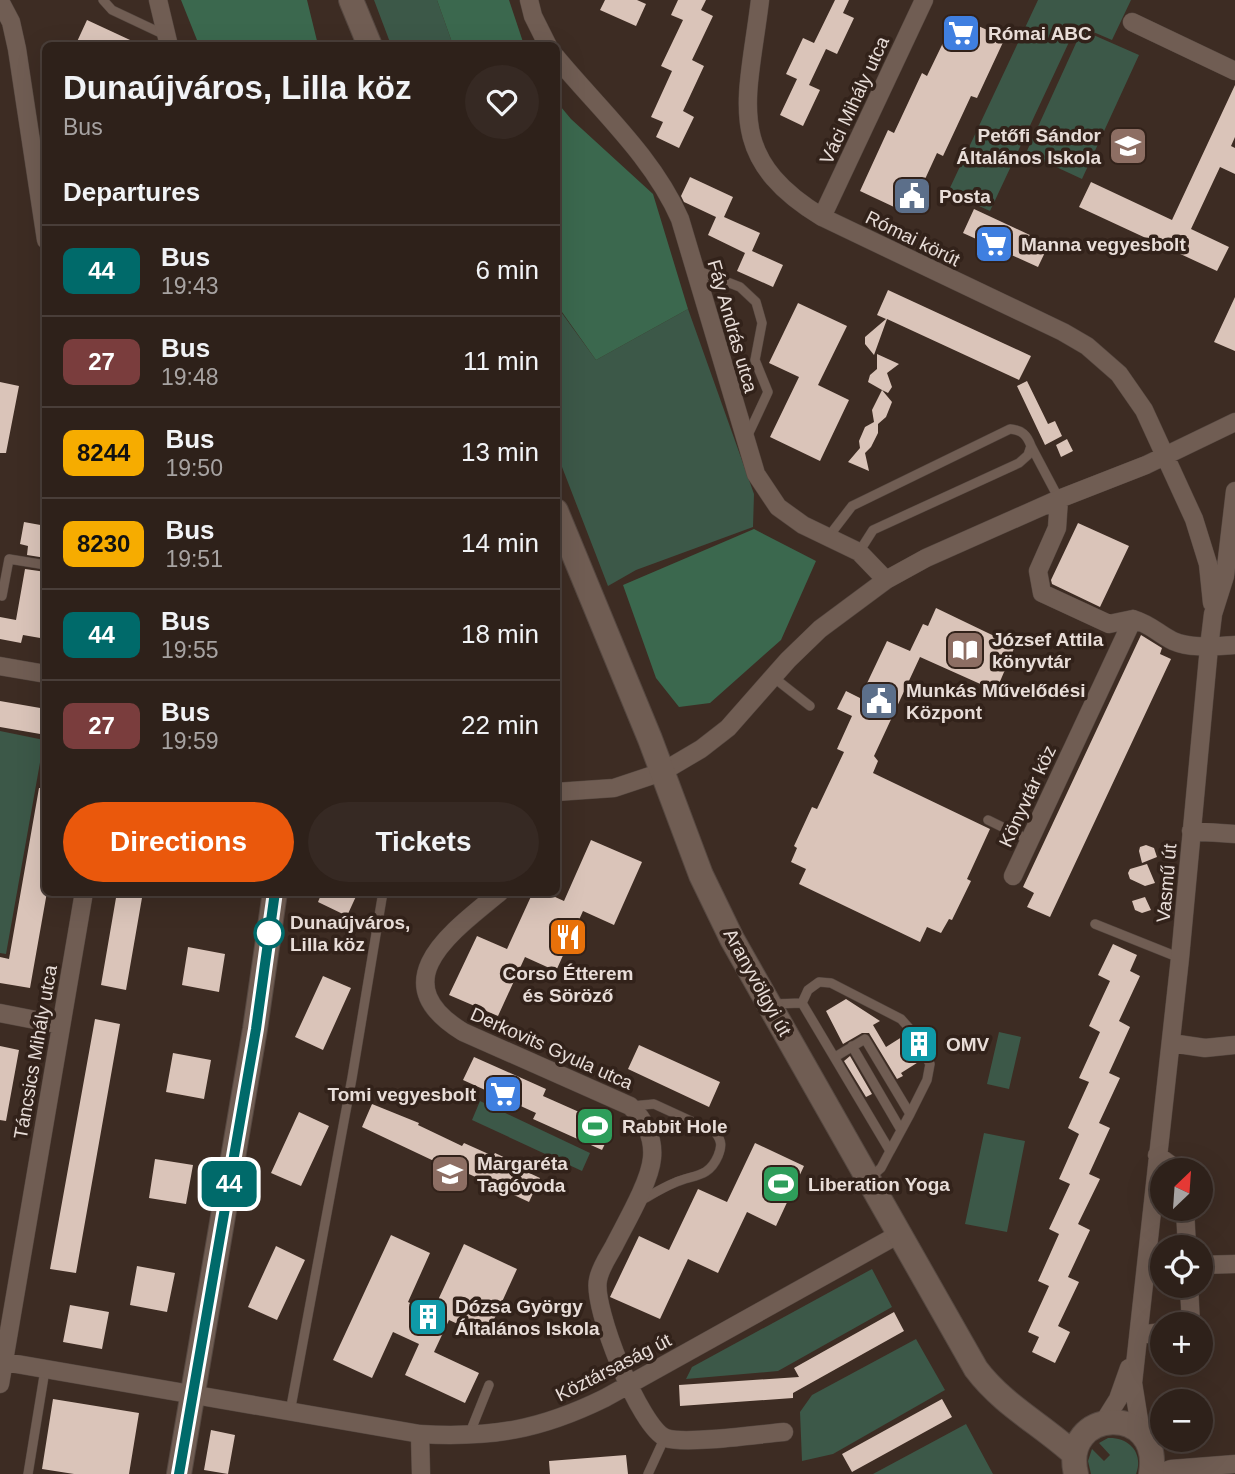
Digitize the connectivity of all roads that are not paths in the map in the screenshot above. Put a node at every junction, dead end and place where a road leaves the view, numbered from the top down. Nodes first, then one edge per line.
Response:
1 (103, 0) edge
2 (158, 0) edge
3 (528, 0) edge
4 (760, 0) edge
5 (924, 0) edge
6 (0, 1) edge
7 (352, 3) edge
8 (1132, 22) dead end
9 (168, 41) edge
10 (357, 42) edge
11 (368, 42) edge
12 (546, 42) edge
13 (560, 62) edge
14 (1235, 71) edge
15 (42, 214) edge
16 (822, 217) junction
17 (695, 270) junction
18 (1235, 422) edge
19 (745, 442) junction
20 (1031, 446) junction
21 (1166, 456) junction
22 (1235, 491) edge
23 (1059, 499) junction
24 (560, 520) edge
25 (829, 536) junction
26 (859, 552) junction
27 (42, 564) edge
28 (886, 580) junction
29 (2, 596) dead end
30 (1213, 614) junction
31 (1133, 619) junction
32 (1235, 645) edge
33 (1209, 647) junction
34 (0, 666) edge
35 (42, 673) edge
36 (773, 677) junction
37 (810, 706) dead end
38 (662, 772) junction
39 (560, 792) edge
40 (988, 820) dead end
41 (1191, 831) junction
42 (1235, 834) edge
43 (1030, 840) junction
44 (1013, 876) dead end
45 (83, 896) edge
46 (274, 896) edge
47 (382, 896) edge
48 (495, 896) edge
49 (1095, 923) dead end
50 (1180, 958) junction
51 (802, 1003) junction
52 (770, 1004) junction
53 (0, 1013) edge
54 (61, 1025) junction
55 (1171, 1043) junction
56 (1235, 1045) edge
57 (852, 1046) junction
58 (835, 1057) junction
59 (630, 1106) junction
60 (910, 1114) junction
61 (901, 1130) junction
62 (890, 1151) junction
63 (1157, 1155) junction
64 (1161, 1158) edge
65 (868, 1179) junction
66 (636, 1204) junction
67 (901, 1233) junction
68 (1235, 1264) edge
69 (1213, 1265) edge
70 (1150, 1334) edge
71 (1139, 1335) junction
72 (2, 1362) edge
73 (45, 1370) junction
74 (0, 1384) edge
75 (489, 1385) dead end
76 (628, 1385) junction
77 (193, 1396) junction
78 (289, 1412) junction
79 (1025, 1417) junction
80 (1096, 1427) junction
81 (784, 1432) dead end
82 (420, 1434) junction
83 (469, 1435) junction
84 (665, 1437) junction
85 (1146, 1441) junction
86 (1075, 1464) edge
87 (1235, 1464) edge
88 (1211, 1470) edge
89 (28, 1474) edge
90 (179, 1474) edge
91 (421, 1474) edge
92 (648, 1474) edge
93 (1153, 1474) edge

1 - 9 lane
2 - 9 street
3 - 12 street
4 - 16 street, Római körút
5 - 16 street, Váci Mihály utca
6 - 15 street
7 - 10 street
7 - 11 street
8 - 14 street
13 - 17 street, Fáy András utca
16 - 21 street, Római körút
17 - 19 street, Fáy András utca
17 - 19 lane
18 - 21 street
19 - 25 street, Fáy András utca
20 - 23 lane
20 - 25 lane
20 - 26 lane
21 - 23 street
21 - 30 street, Vasmű út
22 - 30 street, Vasmű út
23 - 28 street
23 - 31 street
24 - 38 street, Aranyvölgyi út
25 - 26 street, Fáy András utca
26 - 28 street, Fáy András utca
27 - 29 lane
28 - 36 street
30 - 33 street, Vasmű út
31 - 33 street
31 - 43 street, Könyvtár köz
32 - 33 street
33 - 41 street, Vasmű út
34 - 35 street
36 - 37 lane
36 - 38 street
38 - 39 street
38 - 52 street, Aranyvölgyi út
40 - 43 lane
41 - 42 street
41 - 50 street, Vasmű út
43 - 44 street, Könyvtár köz
45 - 54 street, Táncsics Mihály utca
46 - 77 street
47 - 78 lane
48 - 59 street, Derkovits Gyula utca
49 - 50 lane
50 - 55 street, Vasmű út
51 - 52 lane
51 - 58 lane
51 - 60 lane
52 - 65 street, Aranyvölgyi út
53 - 54 street
54 - 72 street, Táncsics Mihály utca
55 - 56 street
55 - 63 street, Vasmű út
57 - 58 lane
57 - 60 lane
57 - 61 lane
58 - 62 lane
59 - 66 street, Derkovits Gyula utca
59 - 66 lane
60 - 61 lane
61 - 62 lane
62 - 65 lane
63 - 64 street
63 - 71 street, Vasmű út
65 - 67 street, Aranyvölgyi út
66 - 76 street, Derkovits Gyula utca
67 - 76 street, Köztársaság út
67 - 79 street, Aranyvölgyi út
68 - 69 street
70 - 71 street
71 - 80 street, Vasmű út
71 - 85 street, Vasmű út
72 - 73 street, Köztársaság út
72 - 74 street, Táncsics Mihály utca
73 - 77 street, Köztársaság út
73 - 89 lane
75 - 83 lane
76 - 83 street, Köztársaság út
76 - 84 street, Derkovits Gyula utca
77 - 78 street, Köztársaság út
77 - 90 street
78 - 82 street, Köztársaság út
79 - 80 street, Aranyvölgyi út
79 - 86 street, Aranyvölgyi út
80 - 85 street, Aranyvölgyi út
80 - 86 street
81 - 84 street
82 - 83 street, Köztársaság út
82 - 91 street
84 - 92 lane
85 - 88 street
85 - 93 street
87 - 88 street
88 - 93 street

